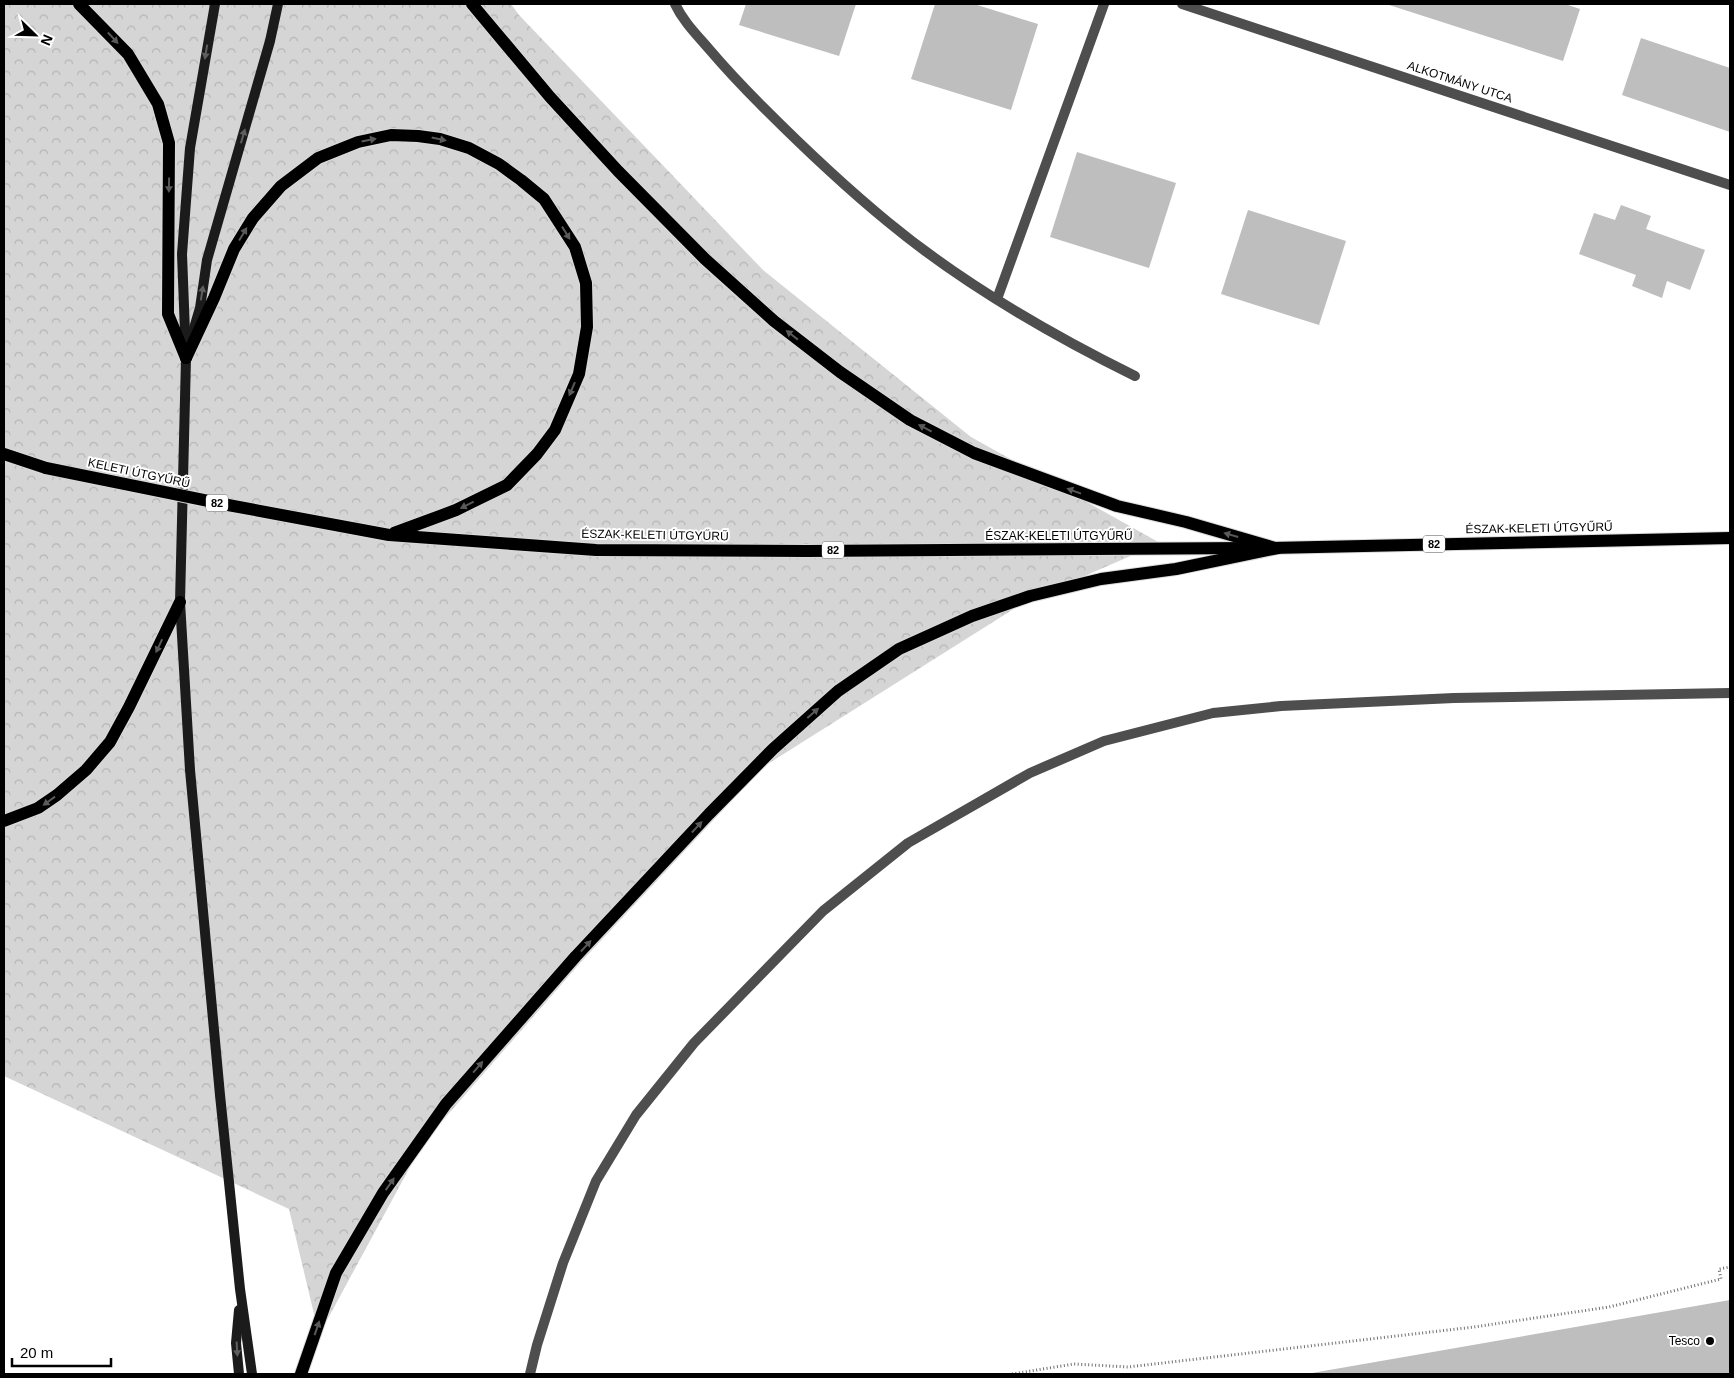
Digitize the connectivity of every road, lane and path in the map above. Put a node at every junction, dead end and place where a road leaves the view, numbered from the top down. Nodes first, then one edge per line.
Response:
1 (79, 4) edge
2 (215, 4) edge
3 (278, 4) edge
4 (472, 4) edge
5 (675, 4) edge
6 (1104, 4) edge
7 (1182, 4) edge
8 (1730, 185) edge
9 (997, 299) junction
10 (186, 358) junction
11 (1135, 376) dead end
12 (4, 454) edge
13 (4, 463) edge
14 (46, 468) junction
15 (389, 535) junction
16 (1730, 538) edge
17 (1278, 548) junction
18 (180, 602) junction
19 (1730, 693) edge
20 (4, 821) edge
21 (1730, 1267) edge
22 (240, 1289) junction
23 (239, 1374) edge
24 (252, 1374) edge
25 (300, 1374) edge
26 (530, 1374) edge
27 (1012, 1374) edge

1 -> 10 main road
2 -> 10 main road
10 -> 3 main road
17 -> 4 main road
5 - 9 street
6 - 9 street
7 - 8 street, ALKOTMÁNY UTCA
9 - 11 street
10 -> 15 main road
10 - 18 main road
12 - 14 main road, KELETI ÚTGYŰRŰ / 82
13 - 14 main road
14 - 15 main road, KELETI ÚTGYŰRŰ / 82, bridge
15 - 17 main road, ÉSZAK-KELETI ÚTGYŰRŰ / 82
16 - 17 main road, ÉSZAK-KELETI ÚTGYŰRŰ / 82
25 -> 17 main road
18 -> 20 main road
18 - 22 main road
19 - 26 street
21 - 27 path
22 -> 23 main road
22 - 24 main road

